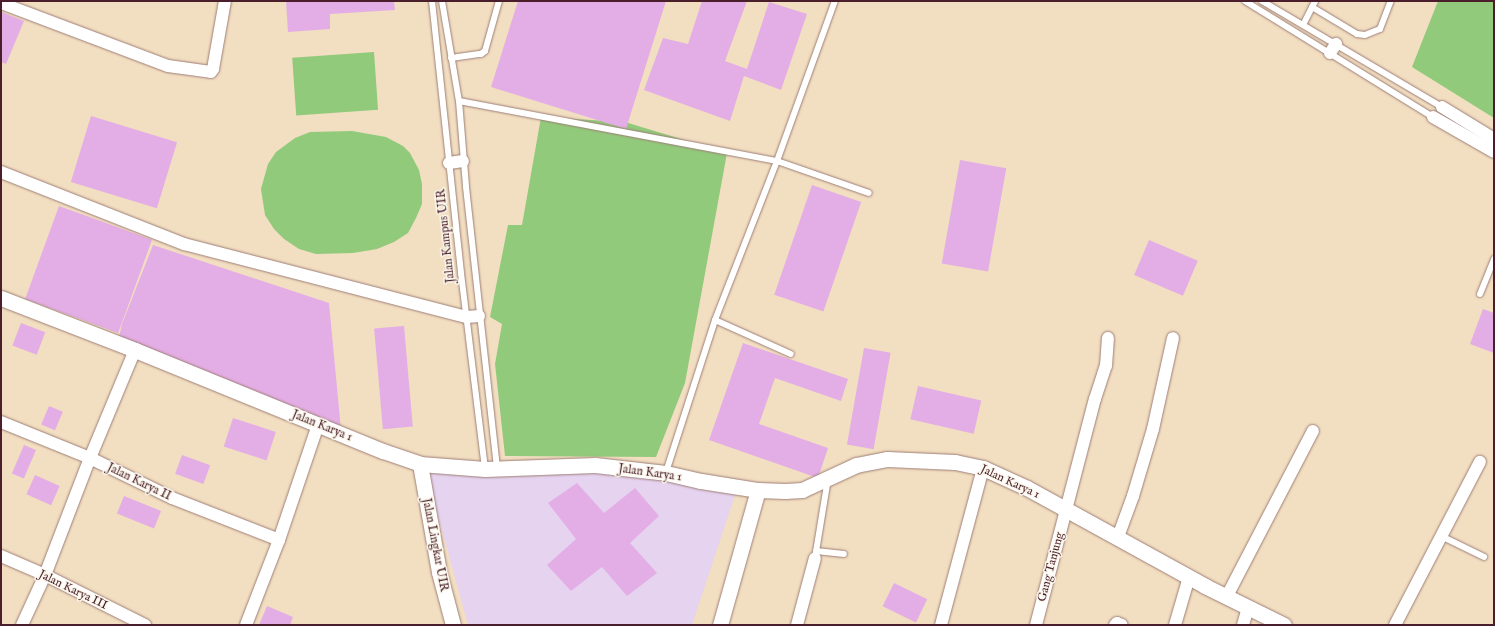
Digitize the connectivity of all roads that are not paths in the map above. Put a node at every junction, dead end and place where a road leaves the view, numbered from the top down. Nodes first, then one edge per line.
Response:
1 (225, 1) edge
2 (432, 1) edge
3 (442, 1) edge
4 (499, 1) edge
5 (835, 1) edge
6 (1245, 1) edge
7 (1262, 1) edge
8 (1391, 1) edge
9 (1, 3) edge
10 (1313, 4) edge
11 (1303, 25) junction
12 (1333, 49) junction
13 (451, 58) junction
14 (459, 101) junction
15 (1442, 107) joint
16 (1433, 117) joint
17 (1494, 139) edge
18 (1494, 152) edge
19 (464, 161) junction
20 (777, 161) junction
21 (449, 162) junction
22 (1, 172) edge
23 (869, 193) dead end
24 (1494, 259) edge
25 (1480, 294) dead end
26 (1, 298) edge
27 (480, 316) junction
28 (467, 317) junction
29 (715, 320) junction
30 (1108, 338) dead end
31 (1173, 338) dead end
32 (135, 350) junction
33 (791, 354) dead end
34 (1, 422) edge
35 (318, 425) junction
36 (1313, 431) dead end
37 (90, 458) junction
38 (1480, 462) dead end
39 (420, 464) junction
40 (491, 468) junction
41 (984, 468) junction
42 (666, 473) junction
43 (828, 478) junction
44 (758, 490) junction
45 (1067, 510) junction
46 (1440, 536) junction
47 (1118, 537) junction
48 (279, 540) junction
49 (815, 554) junction
50 (844, 554) dead end
51 (1, 556) edge
52 (1484, 557) dead end
53 (45, 575) junction
54 (1189, 577) junction
55 (1227, 596) junction
56 (1248, 608) junction
57 (22, 625) edge
58 (145, 625) edge
59 (246, 625) edge
60 (453, 625) edge
61 (720, 625) edge
62 (797, 625) edge
63 (941, 625) edge
64 (1036, 625) edge
65 (1115, 625) edge
66 (1122, 625) edge
67 (1176, 625) edge
68 (1243, 625) edge
69 (1284, 625) edge
70 (1394, 625) edge

1 - 9 street
2 - 21 lane, Jalan Kampus UIR
3 - 13 lane, Jalan Kampus UIR
4 - 13 lane
5 - 20 lane
6 - 12 lane
7 - 11 lane
8 - 10 lane
10 - 11 lane
11 - 12 lane
12 - 15 lane
12 - 16 lane
13 - 14 lane, Jalan Kampus UIR
14 - 19 lane, Jalan Kampus UIR
14 - 20 lane
15 - 17 street
16 - 18 street
19 - 21 street
19 - 27 lane, Jalan Kampus UIR
20 - 23 lane
20 - 29 lane
21 - 28 lane, Jalan Kampus UIR
22 - 28 street
24 - 25 lane
26 - 32 street, Jalan Karya 1
27 - 28 street
27 - 40 lane, Jalan Kampus UIR
28 - 40 lane, Jalan Kampus UIR
29 - 33 lane
29 - 42 lane
30 - 45 street, Gang Tanjung
31 - 47 street
32 - 35 street, Jalan Karya 1
32 - 37 street
34 - 37 street, Jalan Karya II
35 - 39 street, Jalan Karya 1
35 - 48 street
36 - 55 street
37 - 48 street, Jalan Karya II
37 - 53 street
38 - 46 street
39 - 40 street, Jalan Karya 1
39 - 60 street, Jalan Lingkar UIR
40 - 42 street, Jalan Karya 1
41 - 43 street, Jalan Karya 1
41 - 45 street, Jalan Karya 1
41 - 63 street
42 - 44 street, Jalan Karya 1
43 - 44 street, Jalan Karya 1
43 - 49 lane
44 - 61 street
45 - 47 street, Jalan Karya 1
45 - 64 street, Gang Tanjung
46 - 52 lane
46 - 70 street
47 - 54 street, Jalan Karya 1
48 - 59 street
49 - 50 lane
49 - 62 street
51 - 53 street, Jalan Karya III
53 - 57 street
53 - 58 street, Jalan Karya III
54 - 55 street, Jalan Karya 1
54 - 67 street
55 - 56 street, Jalan Karya 1
56 - 68 street
56 - 69 street, Jalan Karya 1
65 - 66 street

